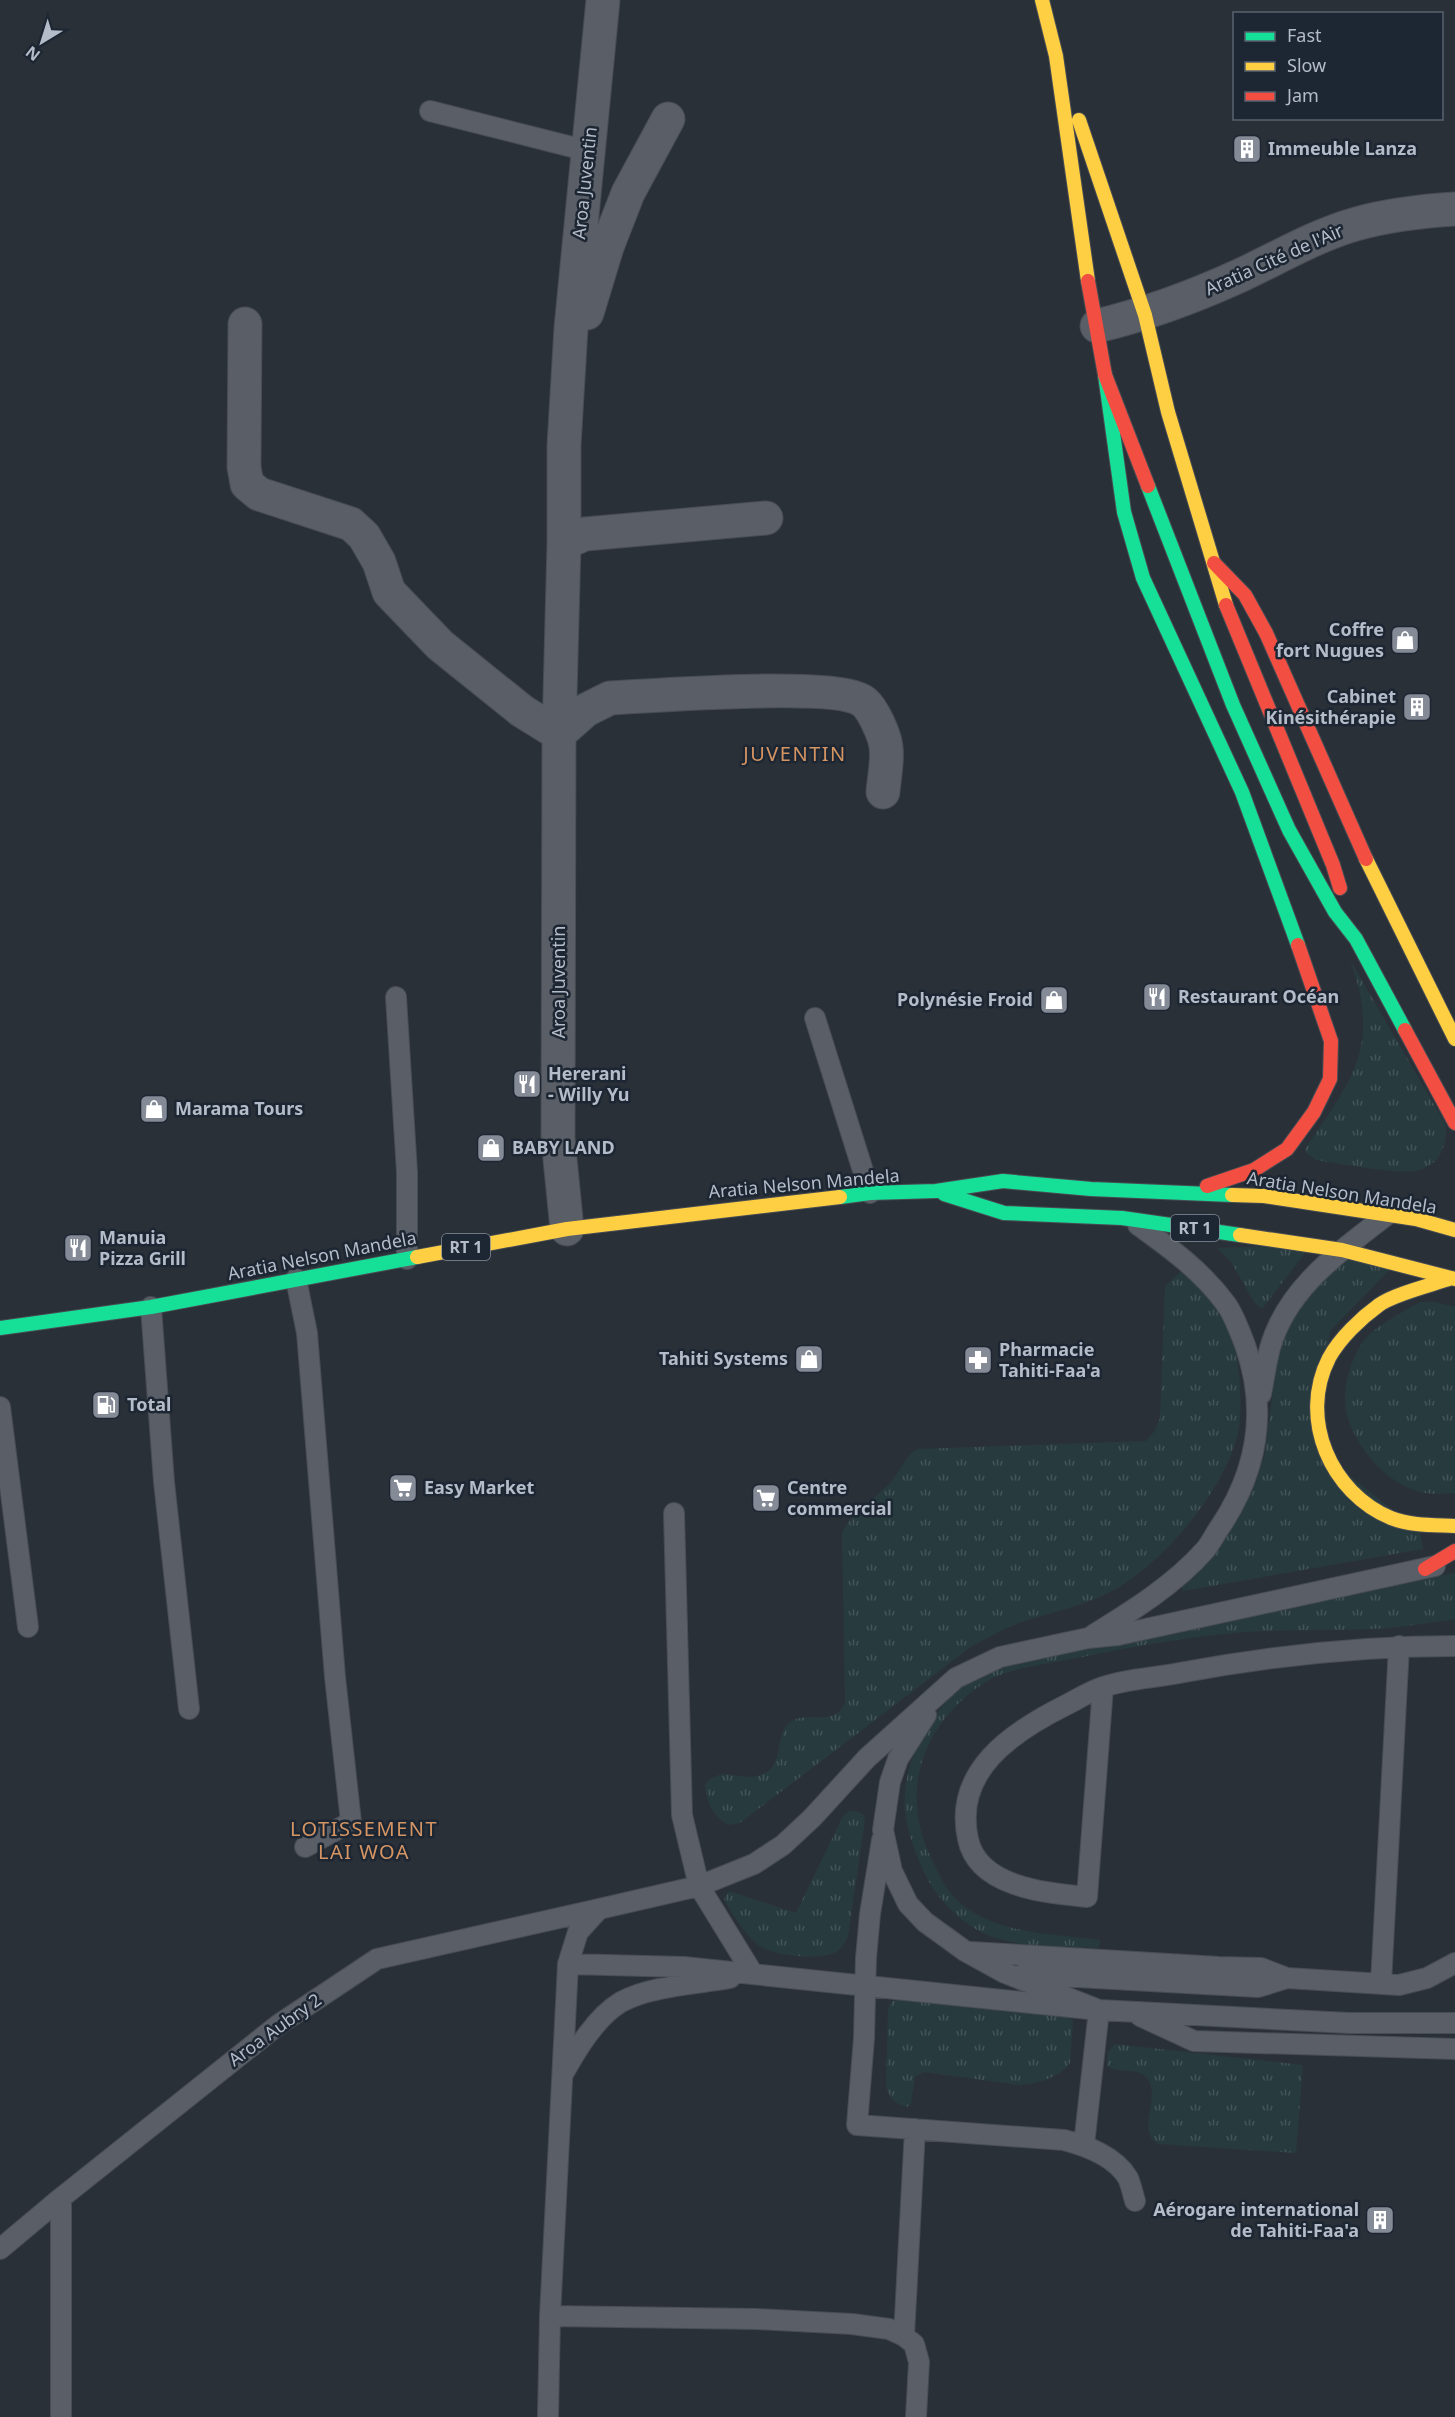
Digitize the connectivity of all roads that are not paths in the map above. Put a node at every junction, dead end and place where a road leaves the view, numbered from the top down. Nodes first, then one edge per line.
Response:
1 (603, 0) edge
2 (1042, 0) edge
3 (1056, 56) junction
4 (430, 111) dead end
5 (668, 119) dead end
6 (588, 151) junction
7 (1455, 209) edge
8 (1145, 315) junction
9 (244, 324) dead end
10 (1097, 327) junction
11 (568, 366) junction
12 (1105, 375) junction
13 (766, 518) dead end
14 (564, 543) junction
15 (1214, 563) junction
16 (559, 734) junction
17 (883, 792) dead end
18 (1356, 939) junction
19 (396, 997) dead end
20 (814, 1018) dead end
21 (1455, 1039) edge
22 (1455, 1123) edge
23 (936, 1191) junction
24 (870, 1192) junction
25 (1184, 1193) junction
26 (1388, 1214) junction
27 (1131, 1220) junction
28 (567, 1229) junction
29 (1455, 1230) edge
30 (1342, 1250) junction
31 (407, 1259) junction
32 (296, 1279) junction
33 (1453, 1279) edge
34 (151, 1307) junction
35 (0, 1328) edge
36 (0, 1407) edge
37 (1259, 1408) junction
38 (674, 1513) dead end
39 (1455, 1526) edge
40 (1455, 1551) edge
41 (1455, 1560) edge
42 (1425, 1569) junction
43 (28, 1627) dead end
44 (1088, 1638) junction
45 (1399, 1646) junction
46 (1455, 1646) edge
47 (956, 1678) junction
48 (1103, 1687) junction
49 (189, 1709) dead end
50 (883, 1830) junction
51 (305, 1847) dead end
52 (699, 1886) junction
53 (598, 1909) junction
54 (965, 1952) junction
55 (1455, 1963) edge
56 (568, 1964) junction
57 (753, 1974) junction
58 (1005, 1974) junction
59 (1287, 1978) junction
60 (1381, 1983) junction
61 (864, 1987) junction
62 (1100, 2010) junction
63 (1129, 2011) junction
64 (1455, 2017) edge
65 (1431, 2023) junction
66 (1455, 2024) edge
67 (1455, 2049) edge
68 (561, 2078) junction
69 (915, 2129) junction
70 (1084, 2145) junction
71 (61, 2198) junction
72 (1135, 2201) dead end
73 (0, 2249) edge
74 (550, 2316) junction
75 (904, 2336) junction
76 (61, 2417) edge
77 (548, 2417) edge
78 (916, 2417) edge

1 - 6 street, Aroa Juventin
2 - 3 main road
3 - 8 main road
3 - 10 main road
4 - 6 lane
5 - 11 street, Aroa Juventin
6 - 11 street, Aroa Juventin
7 - 8 street, Aratia Cité de l'Air
8 - 10 street, Aratia Cité de l'Air
8 - 15 main road
9 - 16 street
10 - 12 main road
11 - 14 street, Aroa Juventin
12 - 18 main road
12 - 25 main road
13 - 14 street
14 - 16 street, Aroa Juventin
15 - 18 main road
15 - 21 main road
16 - 17 street
16 - 28 street, Aroa Juventin
18 - 22 main road
19 - 31 lane
20 - 24 lane
23 - 24 main road, Aratia Nelson Mandela / RT 1
23 - 25 main road, Aratia Nelson Mandela / RT 1
23 - 27 main road, Aratia Nelson Mandela / RT 1
24 - 28 main road, Aratia Nelson Mandela / RT 1
25 - 26 main road, Aratia Nelson Mandela / RT 1
26 - 29 main road, Aratia Nelson Mandela / RT 1
26 - 30 lane
27 - 30 main road, Aratia Nelson Mandela / RT 1
27 - 37 lane
28 - 31 main road, Aratia Nelson Mandela / RT 1
30 - 33 main road, Aratia Nelson Mandela / RT 1
30 - 37 lane
31 - 32 main road, Aratia Nelson Mandela / RT 1
32 - 34 main road, Aratia Nelson Mandela / RT 1
32 - 51 lane
33 - 39 main road
34 - 35 main road, Aratia Nelson Mandela / RT 1
34 - 49 lane
36 - 43 lane
37 - 44 lane
38 - 52 lane
40 - 42 main road
41 - 42 lane
42 - 44 lane
44 - 47 lane
45 - 46 lane
45 - 48 lane
45 - 60 lane
47 - 50 lane
47 - 52 lane, Aroa Aubry 2
48 - 48 lane
50 - 54 lane
50 - 61 lane
52 - 53 lane, Aroa Aubry 2
52 - 57 lane
53 - 56 lane
53 - 71 lane, Aroa Aubry 2
54 - 58 lane
54 - 59 lane
55 - 60 lane
56 - 57 lane
56 - 68 lane
57 - 61 lane
57 - 68 lane
58 - 59 lane
58 - 62 lane
59 - 60 lane
61 - 62 lane
61 - 69 lane
62 - 63 lane
62 - 70 lane
63 - 65 lane
63 - 67 lane
64 - 65 lane
65 - 66 lane
68 - 74 lane
69 - 70 lane
69 - 75 lane
70 - 72 lane
71 - 73 lane, Aroa Aubry 2
71 - 76 lane
74 - 75 lane
74 - 77 lane
75 - 78 lane

